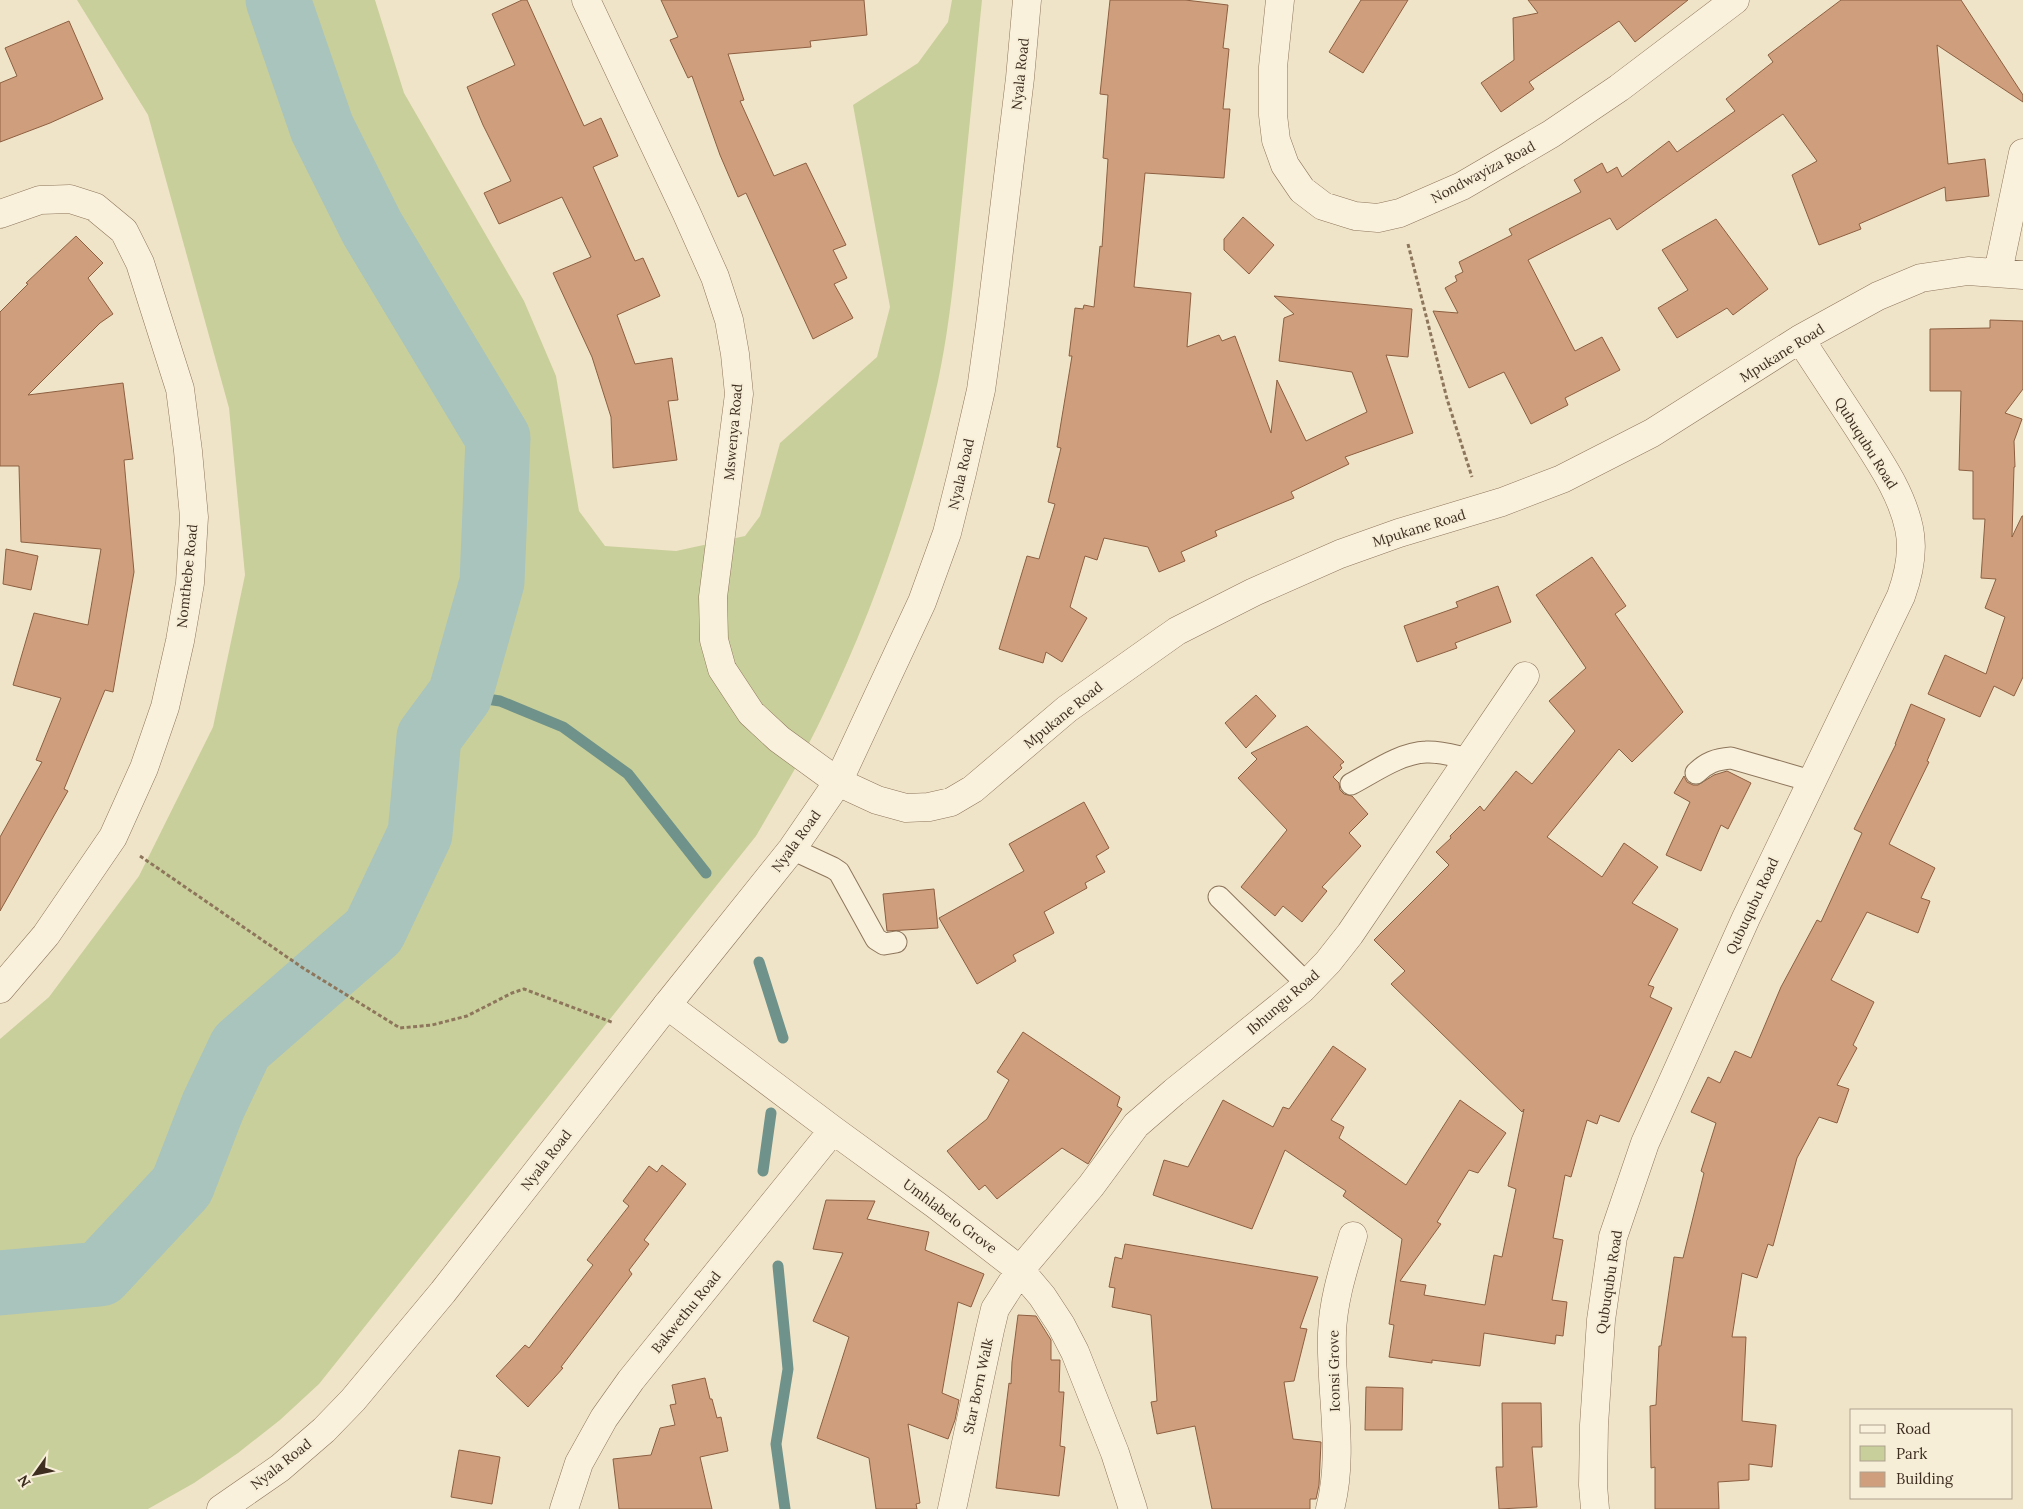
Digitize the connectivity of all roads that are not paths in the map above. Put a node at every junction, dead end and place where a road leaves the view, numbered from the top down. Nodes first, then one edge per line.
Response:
1 (586, 0) edge
2 (1027, 0) edge
3 (1280, 0) edge
4 (1735, 0) edge
5 (2023, 153) edge
6 (0, 214) edge
7 (2010, 274) edge
8 (1800, 339) junction
9 (1525, 676) dead end
10 (1469, 759) junction
11 (1696, 773) dead end
12 (1811, 781) junction
13 (838, 782) junction
14 (1351, 784) dead end
15 (792, 849) junction
16 (1219, 897) dead end
17 (896, 942) dead end
18 (1307, 984) junction
19 (0, 988) edge
20 (667, 1005) junction
21 (833, 1130) junction
22 (1354, 1236) dead end
23 (1020, 1270) junction
24 (221, 1509) edge
25 (564, 1509) edge
26 (952, 1509) edge
27 (1133, 1509) edge
28 (1330, 1509) edge
29 (1595, 1509) edge

1 - 13 street, Mswenya Road
2 - 13 street, Nyala Road
3 - 4 street, Nondwayiza Road
5 - 7 street
6 - 19 street, Nomthebe Road
7 - 8 street, Mpukane Road
8 - 12 street, Qubuqubu Road
8 - 13 street, Mpukane Road
9 - 10 street, Ibhungu Road
10 - 14 lane
10 - 18 street, Ibhungu Road
11 - 12 lane
12 - 29 street, Qubuqubu Road
13 - 15 street, Nyala Road
15 - 17 lane
15 - 20 street, Nyala Road
16 - 18 lane
18 - 23 street, Ibhungu Road
20 - 21 street, Umhlabelo Grove
20 - 24 street, Nyala Road
21 - 23 street, Umhlabelo Grove
21 - 25 street, Bakwethu Road
22 - 28 street, Iconsi Grove
23 - 26 street, Star Born Walk
23 - 27 street, Umhlabelo Grove

